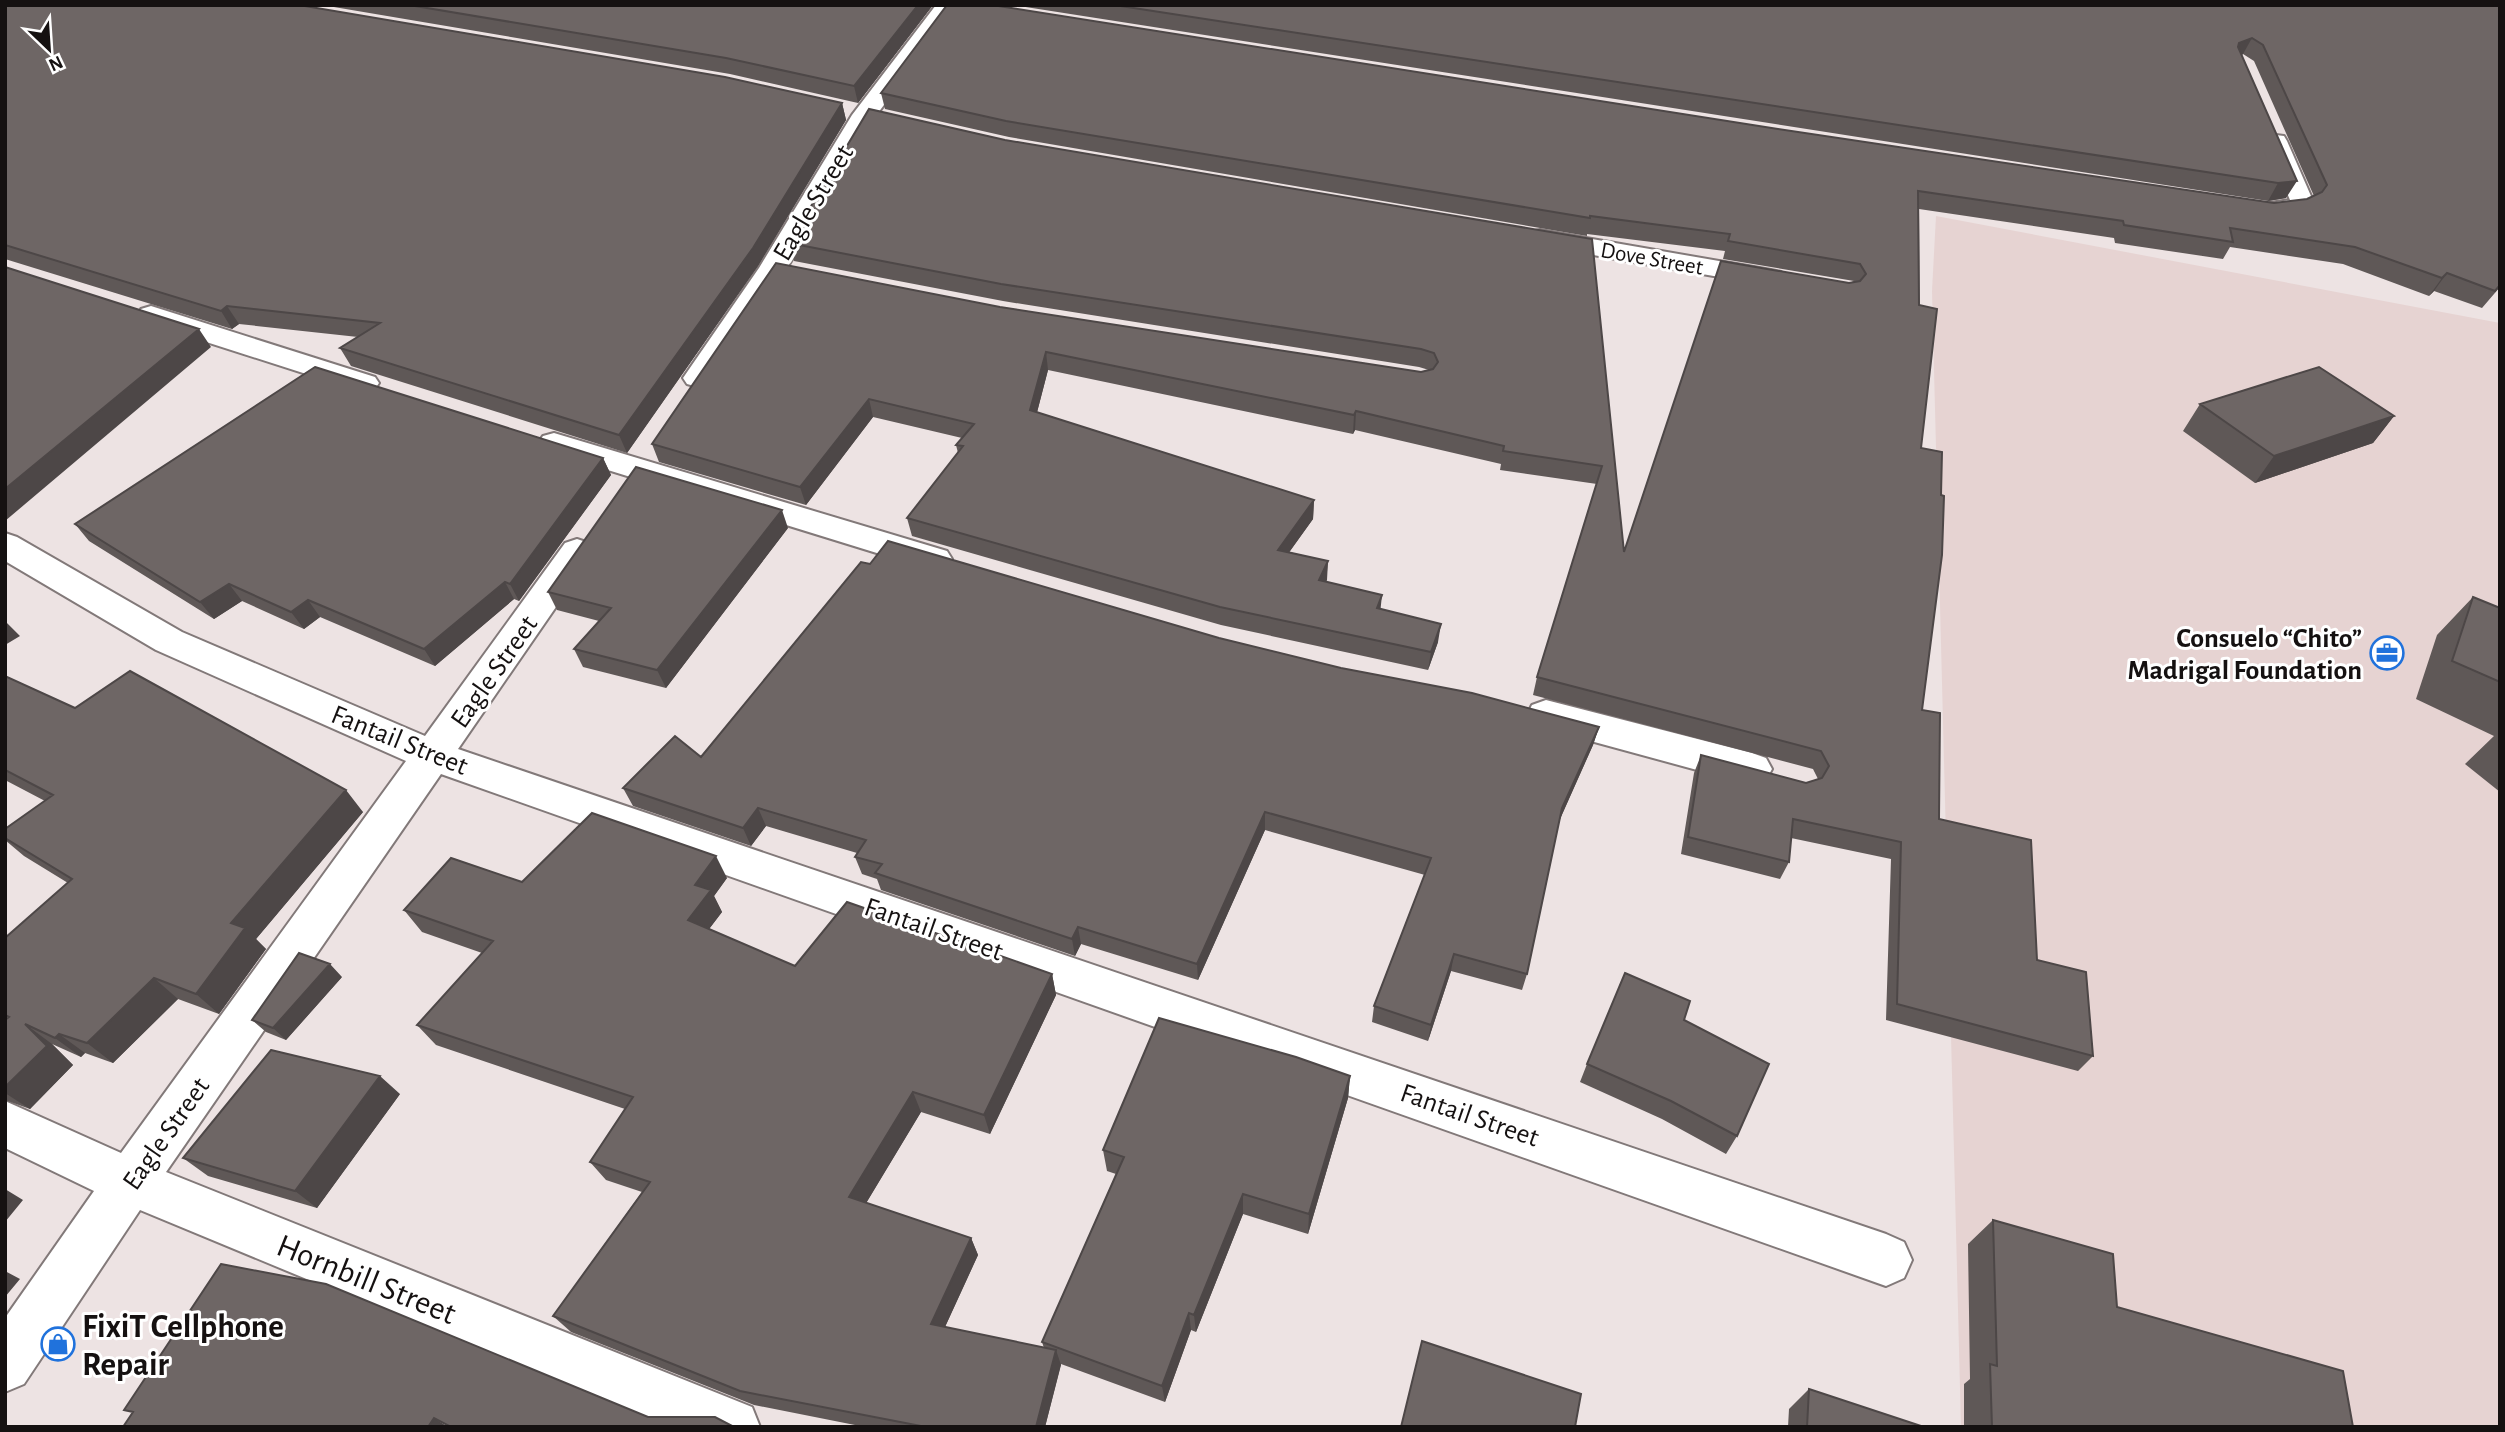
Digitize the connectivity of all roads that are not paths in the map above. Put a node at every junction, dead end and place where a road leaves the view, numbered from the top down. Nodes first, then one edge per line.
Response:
1 (955, 6) edge
2 (2267, 121) edge
3 (2237, 206) edge
4 (2264, 210) joint
5 (1514, 234) edge
6 (1802, 283) edge
7 (123, 307) edge
8 (399, 394) edge
9 (681, 402) edge
10 (530, 435) edge
11 (658, 435) edge
12 (635, 469) junction
13 (5, 545) edge
14 (971, 569) edge
15 (1521, 709) edge
16 (433, 756) junction
17 (1785, 778) edge
18 (5, 1124) edge
19 (130, 1182) junction
20 (1886, 1260) dead end
21 (5, 1365) edge
22 (732, 1427) edge

1 - 9 street, Eagle Street
2 - 4 lane
3 - 4 street
5 - 6 street, Dove Street
7 - 8 street
10 - 12 street
11 - 12 street, Eagle Street
12 - 14 street
12 - 16 street, Eagle Street
13 - 16 street, Fantail Street
15 - 17 street
16 - 19 street, Eagle Street
16 - 20 street, Fantail Street
18 - 19 street, Hornbill Street
19 - 21 street, Eagle Street
19 - 22 street, Hornbill Street

